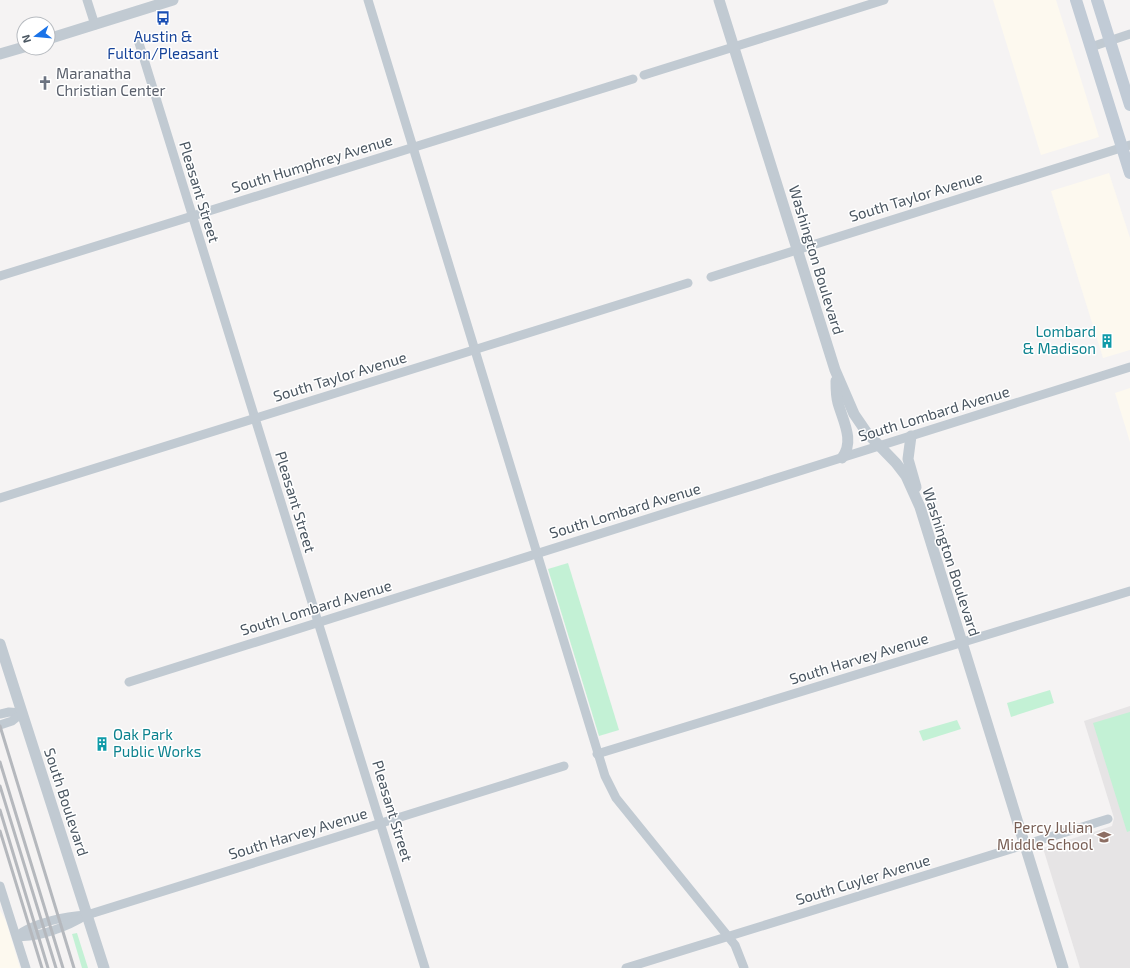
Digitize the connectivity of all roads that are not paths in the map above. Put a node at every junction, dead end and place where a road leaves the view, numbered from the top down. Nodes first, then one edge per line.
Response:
1 (87, 0) edge
2 (174, 0) edge
3 (368, 0) edge
4 (719, 0) edge
5 (884, 0) edge
6 (1076, 0) edge
7 (1097, 0) edge
8 (95, 25) junction
9 (1130, 34) edge
10 (56, 37) edge
11 (1110, 40) junction
12 (139, 43) dead end
13 (734, 47) junction
14 (1091, 47) junction
15 (16, 49) edge
16 (0, 54) edge
17 (644, 75) dead end
18 (633, 79) dead end
19 (1130, 105) edge
20 (1126, 146) edge
21 (413, 147) junction
22 (1130, 173) edge
23 (192, 216) junction
24 (797, 249) junction
25 (0, 276) edge
26 (711, 276) dead end
27 (688, 283) dead end
28 (474, 350) junction
29 (1130, 368) edge
30 (835, 370) junction
31 (255, 418) junction
32 (911, 436) junction
33 (879, 446) junction
34 (842, 458) junction
35 (0, 498) edge
36 (920, 507) junction
37 (536, 554) junction
38 (1130, 590) edge
39 (318, 623) junction
40 (962, 642) junction
41 (0, 644) edge
42 (129, 682) dead end
43 (22, 713) junction
44 (0, 714) edge
45 (0, 725) edge
46 (597, 754) junction
47 (564, 766) dead end
48 (1108, 819) dead end
49 (381, 823) junction
50 (1025, 845) junction
51 (0, 886) edge
52 (3, 904) edge
53 (87, 914) junction
54 (17, 936) junction
55 (728, 936) junction
56 (26, 968) edge
57 (104, 968) edge
58 (425, 968) edge
59 (626, 968) edge
60 (744, 968) edge
61 (1063, 968) edge

1 - 8 street
2 - 8 street
3 - 21 street
4 - 13 street, Washington Boulevard
5 - 13 street
6 - 14 main road
7 - 11 main road
8 - 10 street
9 - 11 street
11 - 14 street
11 - 19 main road
12 - 23 street, Pleasant Street
13 - 17 street
13 - 24 street, Washington Boulevard
14 - 20 main road
15 - 16 street
18 - 21 street, South Humphrey Avenue
20 - 22 main road
20 - 24 street, South Taylor Avenue
21 - 23 street, South Humphrey Avenue
21 - 28 street
23 - 25 street, South Humphrey Avenue
23 - 31 street, Pleasant Street
24 - 26 street, South Taylor Avenue
24 - 30 street, Washington Boulevard
27 - 28 street, South Taylor Avenue
28 - 31 street, South Taylor Avenue
28 - 37 street
29 - 32 street, South Lombard Avenue
30 - 33 street, Washington Boulevard
30 - 34 street
31 - 35 street, South Taylor Avenue
31 - 39 street, Pleasant Street
32 - 33 street, South Lombard Avenue
32 - 36 street
33 - 34 street, South Lombard Avenue
33 - 36 street, Washington Boulevard
34 - 37 street, South Lombard Avenue
36 - 40 street, Washington Boulevard
37 - 39 street, South Lombard Avenue
37 - 46 street
38 - 40 street, South Harvey Avenue
39 - 42 street, South Lombard Avenue
39 - 49 street, Pleasant Street
40 - 46 street, South Harvey Avenue
40 - 50 street, Washington Boulevard
41 - 43 street, South Boulevard
43 - 44 street
43 - 45 street
43 - 53 street, South Boulevard
46 - 55 street
47 - 49 street, South Harvey Avenue
48 - 50 street, South Cuyler Avenue
49 - 53 street, South Harvey Avenue
49 - 58 street, Pleasant Street
50 - 55 street, South Cuyler Avenue
50 - 61 street, Washington Boulevard
51 - 52 street
52 - 54 street
53 - 54 street, South Harvey Avenue
53 - 57 street, South Boulevard
54 - 56 street
55 - 59 street, South Cuyler Avenue
55 - 60 street

